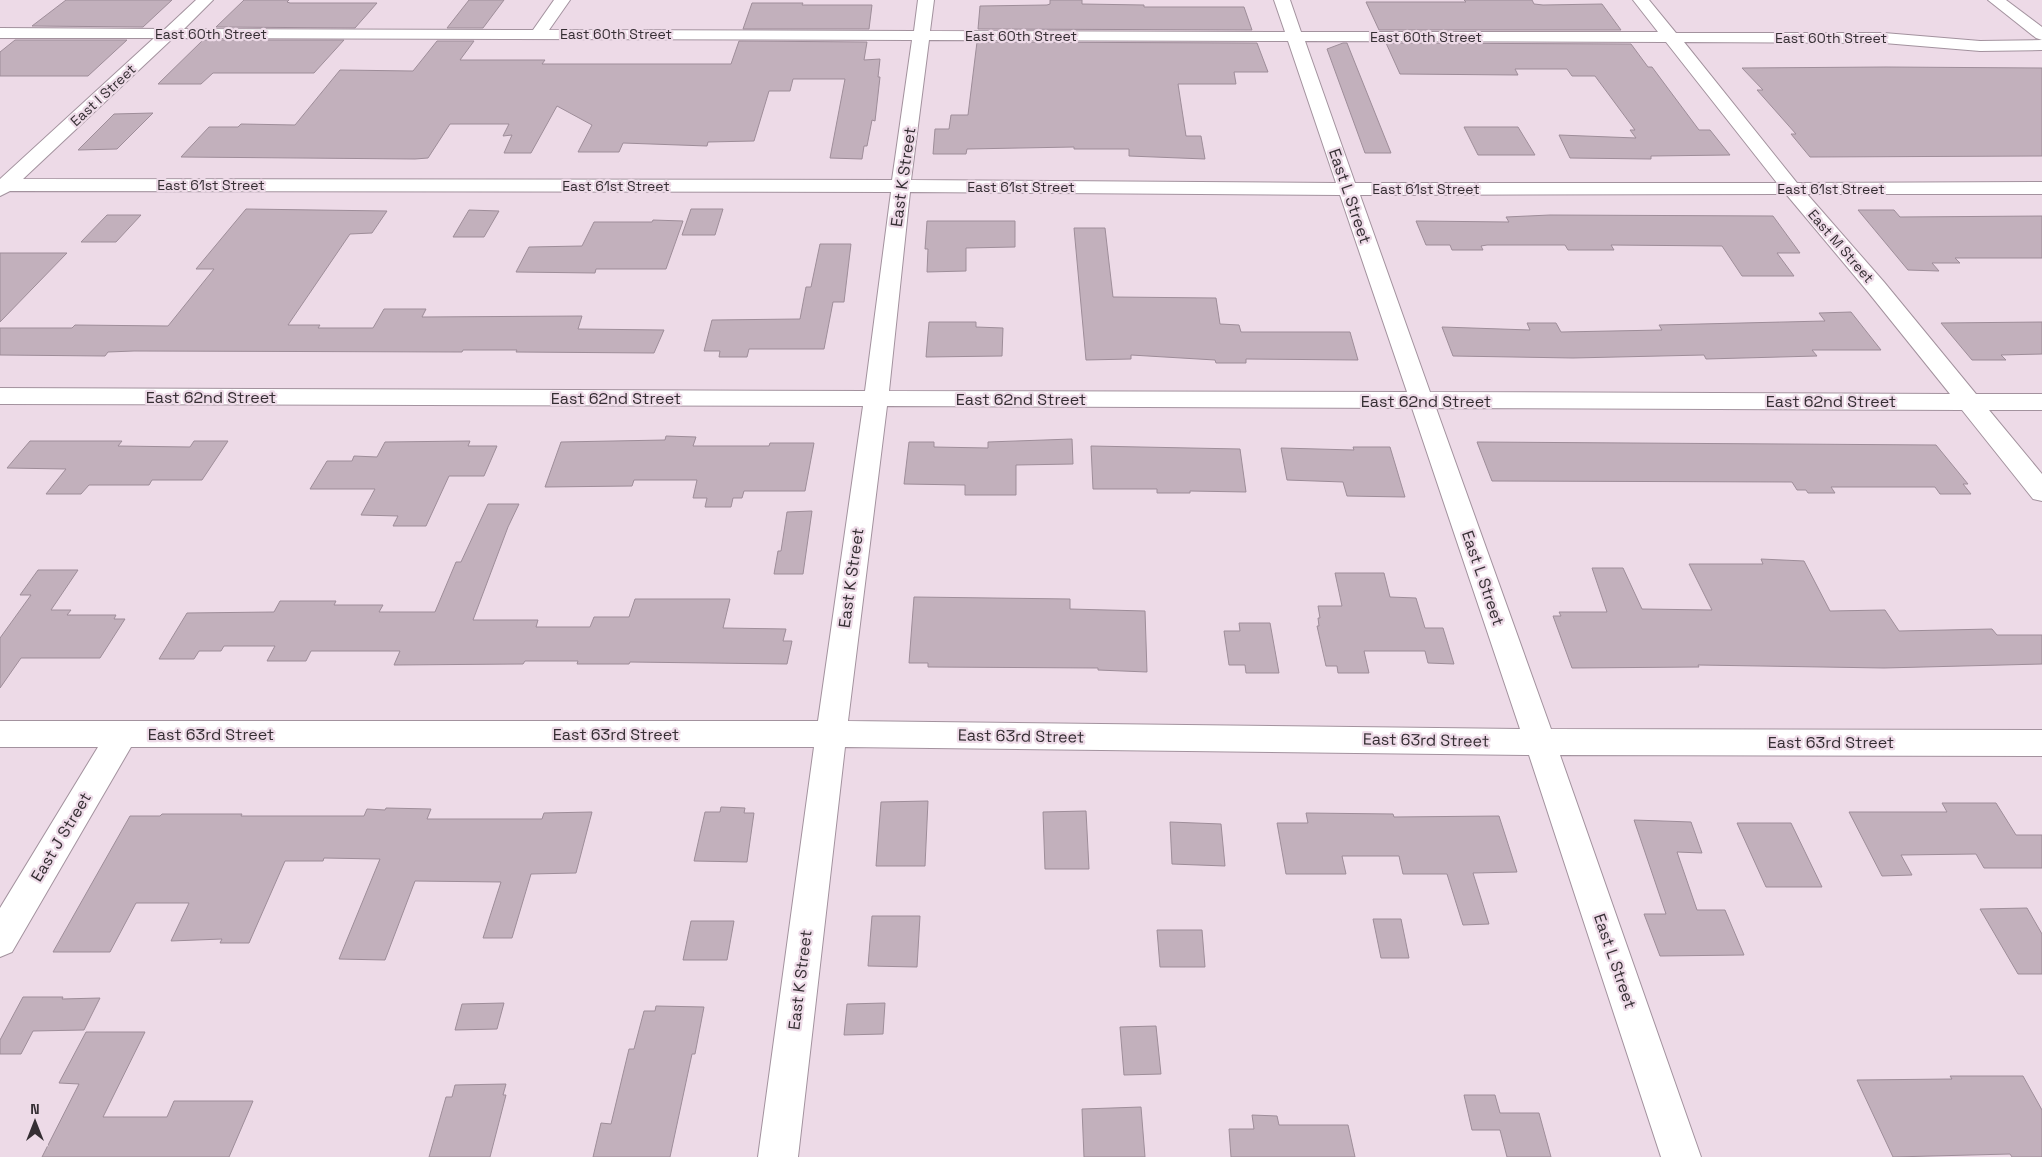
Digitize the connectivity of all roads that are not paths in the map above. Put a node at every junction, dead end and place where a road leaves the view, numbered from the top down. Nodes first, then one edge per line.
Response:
1 (205, 0) edge
2 (562, 0) edge
3 (926, 0) edge
4 (1282, 0) edge
5 (1641, 0) edge
6 (1996, 0) edge
7 (0, 33) edge
8 (168, 34) junction
9 (538, 34) junction
10 (922, 35) junction
11 (2042, 35) edge
12 (1295, 36) junction
13 (1670, 38) junction
14 (2042, 45) edge
15 (901, 186) junction
16 (2, 187) edge
17 (2042, 188) edge
18 (1347, 189) junction
19 (1792, 189) junction
20 (0, 396) edge
21 (876, 398) junction
22 (1420, 401) junction
23 (1967, 401) junction
24 (2042, 402) edge
25 (2042, 492) edge
26 (0, 734) edge
27 (122, 734) junction
28 (831, 734) junction
29 (1540, 742) junction
30 (2042, 743) edge
31 (0, 940) edge
32 (778, 1157) edge
33 (1681, 1157) edge

1 - 8 street, East I Street
2 - 9 street
3 - 10 street, East K Street
4 - 12 street, East L Street
5 - 13 street, East M Street
6 - 11 street
7 - 8 street, East 60th Street
8 - 9 street, East 60th Street
8 - 16 street, East I Street
9 - 10 street, East 60th Street
10 - 12 street, East 60th Street
10 - 15 street, East K Street
12 - 13 street, East 60th Street
12 - 18 street, East L Street
13 - 14 street, East 60th Street
13 - 19 street, East M Street
15 - 16 street, East 61st Street
15 - 18 street, East 61st Street
15 - 21 street, East K Street
17 - 19 street, East 61st Street
18 - 19 street, East 61st Street
18 - 22 street, East L Street
19 - 23 street, East M Street
20 - 21 street, East 62nd Street
21 - 22 street, East 62nd Street
21 - 28 street, East K Street
22 - 23 street, East 62nd Street
22 - 29 street, East L Street
23 - 24 street, East 62nd Street
23 - 25 street, East M Street
26 - 27 street, East 63rd Street
27 - 28 street, East 63rd Street
27 - 31 street, East J Street
28 - 29 street, East 63rd Street
28 - 32 street, East K Street
29 - 30 street, East 63rd Street
29 - 33 street, East L Street

